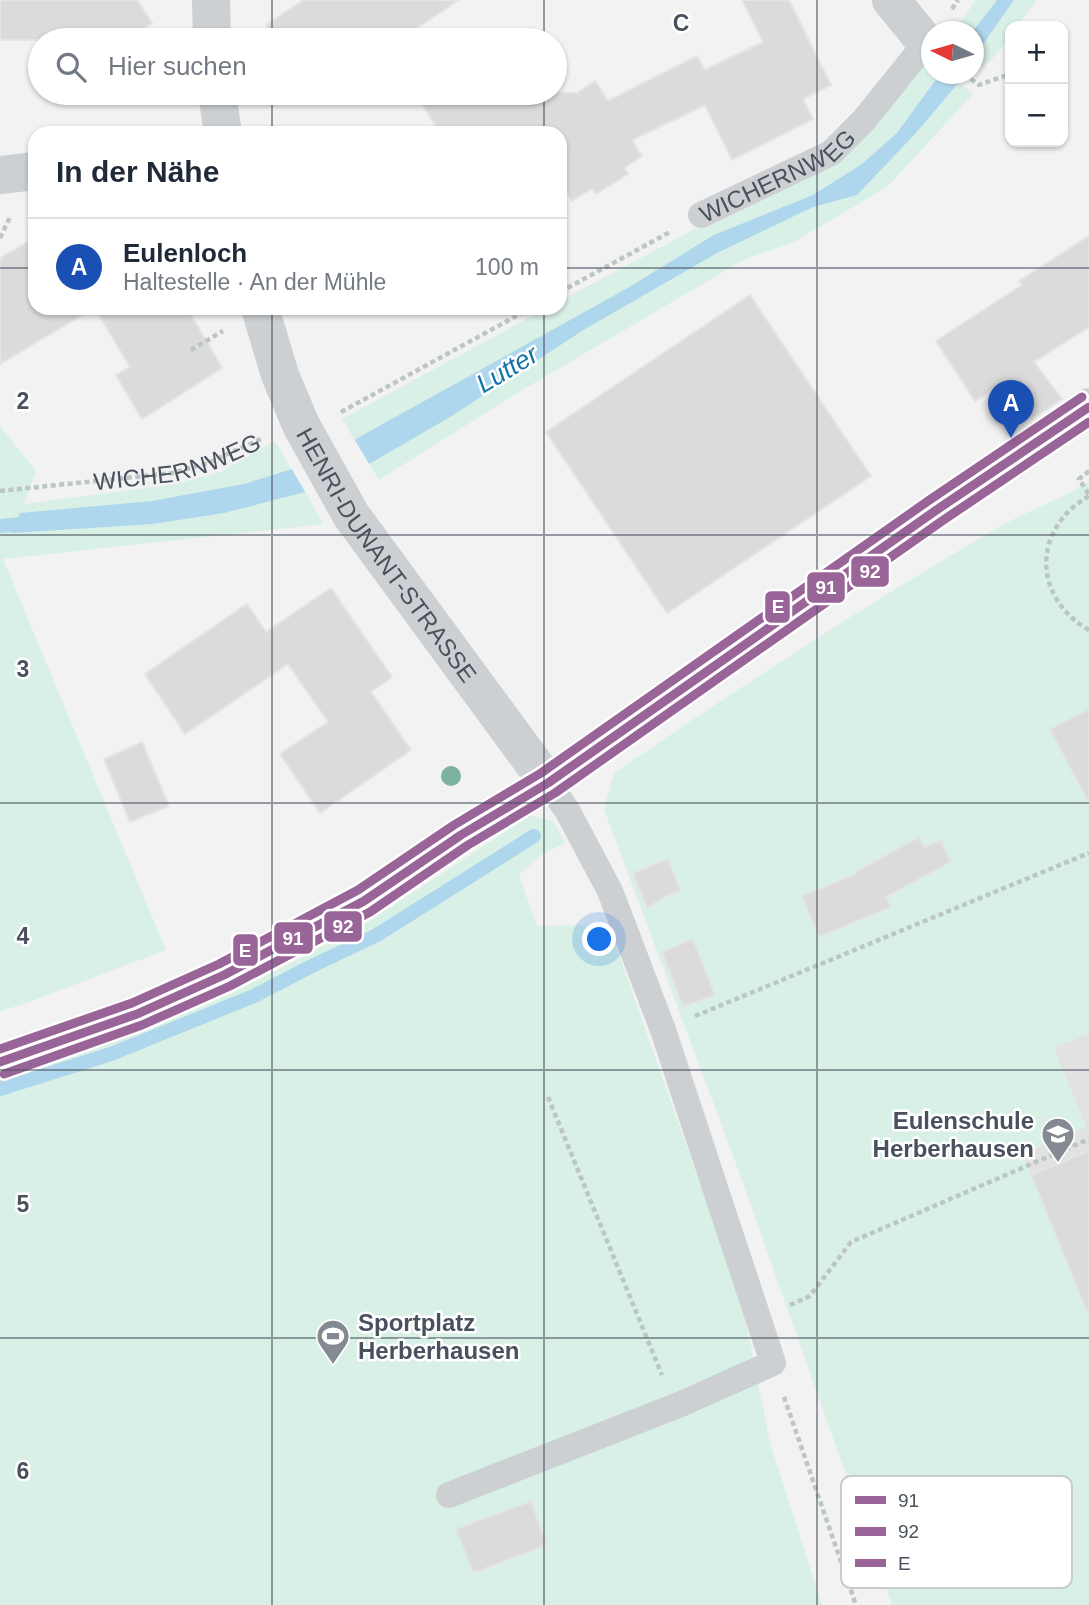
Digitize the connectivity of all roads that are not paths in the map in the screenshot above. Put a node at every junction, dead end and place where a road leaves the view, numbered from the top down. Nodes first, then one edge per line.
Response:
1 (211, 0) edge
2 (891, 0) edge
3 (212, 28) edge
4 (921, 37) edge
5 (921, 49) edge
6 (219, 105) edge
7 (222, 126) edge
8 (28, 173) edge
9 (0, 175) edge
10 (701, 215) road end
11 (262, 315) edge
12 (1089, 407) edge
13 (548, 783) junction
14 (0, 1062) edge
15 (449, 1495) dead end

1 - 3 street
2 - 4 street
5 - 10 lane, WICHERNWEG
6 - 7 street
8 - 9 street
11 - 13 street, HENRI-DUNANT-STRASSE
12 - 13 street
13 - 14 street
13 - 15 lane

